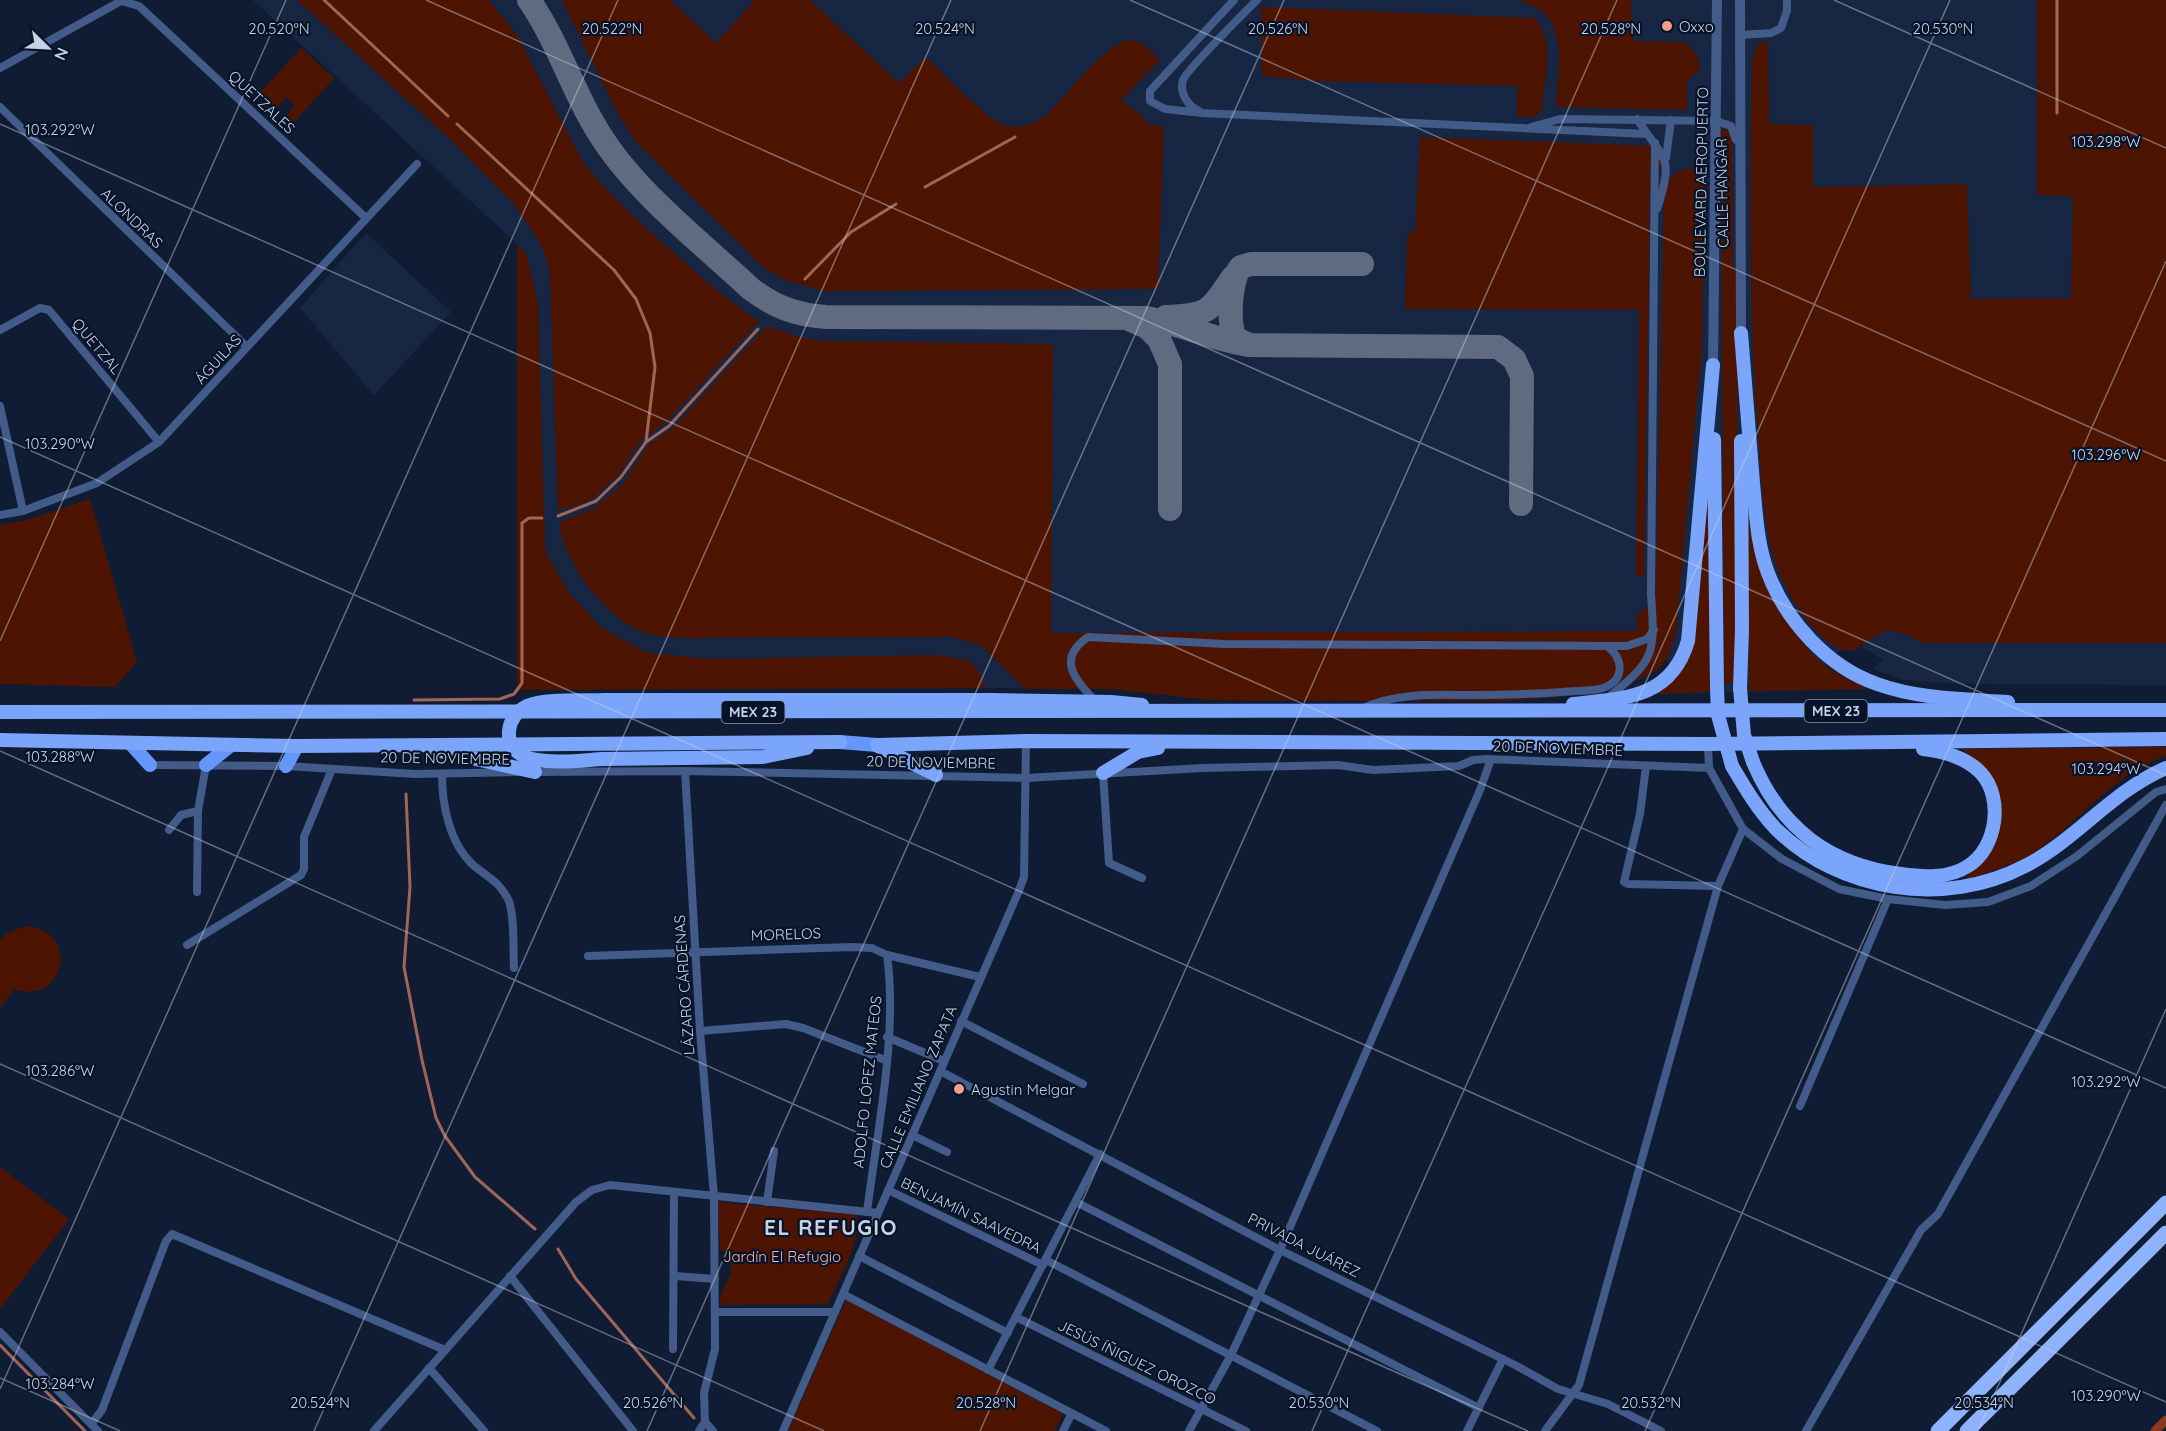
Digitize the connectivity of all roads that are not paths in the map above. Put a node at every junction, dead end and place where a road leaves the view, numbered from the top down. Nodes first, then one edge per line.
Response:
1 (1234, 0) edge
2 (1257, 0) edge
3 (1717, 0) edge
4 (1740, 0) edge
5 (1787, 0) edge
6 (1740, 35) junction
7 (0, 68) edge
8 (0, 106) edge
9 (1202, 113) junction
10 (1637, 119) junction
11 (1671, 120) junction
12 (1716, 121) junction
13 (1528, 128) junction
14 (1647, 134) junction
15 (1655, 143) junction
16 (1665, 158) junction
17 (417, 164) dead end
18 (366, 218) junction
19 (1654, 218) junction
20 (1740, 275) junction
21 (0, 330) edge
22 (1741, 333) junction
23 (247, 347) junction
24 (1713, 365) junction
25 (0, 406) edge
26 (159, 442) junction
27 (23, 512) junction
28 (0, 515) edge
29 (1654, 630) junction
30 (1606, 646) junction
31 (1604, 700) junction
32 (1095, 701) junction
33 (2114, 710) junction
34 (2166, 710) edge
35 (1507, 711) junction
36 (0, 712) edge
37 (1354, 712) junction
38 (1207, 713) junction
39 (2166, 739) edge
40 (0, 740) edge
41 (1026, 741) junction
42 (840, 742) junction
43 (406, 743) junction
44 (1187, 743) junction
45 (1876, 743) junction
46 (131, 744) junction
47 (1708, 744) junction
48 (231, 745) junction
49 (877, 745) junction
50 (297, 746) junction
51 (1491, 759) junction
52 (150, 765) joint
53 (206, 765) junction
54 (286, 766) junction
55 (1646, 766) junction
56 (1709, 768) junction
57 (2166, 768) edge
58 (332, 769) junction
59 (685, 771) junction
60 (534, 772) junction
61 (1103, 773) junction
62 (442, 774) junction
63 (936, 775) junction
64 (1026, 778) junction
65 (2166, 789) edge
66 (2166, 805) edge
67 (198, 811) junction
68 (169, 830) dead end
69 (1743, 830) junction
70 (1142, 878) dead end
71 (1718, 886) junction
72 (197, 892) dead end
73 (1888, 899) junction
74 (187, 945) dead end
75 (694, 951) junction
76 (886, 955) junction
77 (588, 956) dead end
78 (514, 968) dead end
79 (980, 977) junction
80 (961, 1021) junction
81 (700, 1030) junction
82 (887, 1037) junction
83 (885, 1060) junction
84 (944, 1061) junction
85 (939, 1071) junction
86 (1083, 1084) dead end
87 (1800, 1106) dead end
88 (912, 1135) junction
89 (774, 1150) dead end
90 (947, 1152) dead end
91 (1100, 1155) junction
92 (888, 1190) junction
93 (674, 1192) junction
94 (714, 1196) junction
95 (767, 1202) junction
96 (1076, 1202) junction
97 (2166, 1203) edge
98 (867, 1212) junction
99 (878, 1213) junction
100 (2166, 1233) edge
101 (1280, 1250) junction
102 (859, 1256) junction
103 (1044, 1262) junction
104 (510, 1276) junction
105 (675, 1276) junction
106 (715, 1279) junction
107 (843, 1294) junction
108 (1258, 1296) junction
109 (715, 1312) junction
110 (835, 1312) junction
111 (1016, 1317) junction
112 (0, 1332) edge
113 (1008, 1333) junction
114 (445, 1350) junction
115 (673, 1350) dead end
116 (1231, 1354) junction
117 (1503, 1359) junction
118 (429, 1368) junction
119 (988, 1370) junction
120 (1573, 1395) junction
121 (1201, 1408) junction
122 (1479, 1408) junction
123 (1072, 1413) junction
124 (705, 1422) junction
125 (91, 1424) junction
126 (98, 1431) edge
127 (374, 1431) edge
128 (484, 1431) edge
129 (633, 1431) edge
130 (699, 1431) edge
131 (713, 1431) edge
132 (783, 1431) edge
133 (1064, 1431) edge
134 (1106, 1431) edge
135 (1189, 1431) edge
136 (1246, 1431) edge
137 (1377, 1431) edge
138 (1467, 1431) edge
139 (1545, 1431) edge
140 (1661, 1431) edge
141 (1806, 1431) edge
142 (1938, 1431) edge
143 (1968, 1431) edge

1 - 9 street
2 - 9 street
3 - 12 street, BOULEVARD AEROPUERTO
4 - 6 street
5 - 6 street
6 - 20 street
7 - 18 street, QUETZALES
8 - 23 street, ALONDRAS
9 - 13 street
10 - 11 street
10 - 13 street
10 - 14 street
11 - 12 street
11 - 16 street
12 - 20 street, CALLE HANGAR
12 - 24 street, BOULEVARD AEROPUERTO
13 - 14 street
14 - 15 street
15 - 16 street
15 - 19 street
16 - 19 street
17 - 18 street, ÁGUILAS
18 - 23 street, ÁGUILAS
19 - 29 street
20 - 22 street
21 - 26 street, QUETZAL
22 - 33 highway
22 - 45 highway, bridge
23 - 26 street, ÁGUILAS
24 - 31 highway
24 - 57 highway, bridge
25 - 27 street
26 - 27 street, ÁGUILAS
27 - 28 street, ÁGUILAS
29 - 30 street
29 - 31 street
30 - 32 street
30 - 37 street
31 - 35 highway
32 - 38 highway
32 - 42 highway, bridge
33 - 34 highway, MEX 23
33 - 35 highway, MEX 23
35 - 37 highway, MEX 23
36 - 38 highway, MEX 23
37 - 38 highway, MEX 23
39 - 45 highway, MEX 23
40 - 46 highway, MEX 23
41 - 44 highway, MEX 23
41 - 49 highway, MEX 23
41 - 64 street, CALLE EMILIANO ZAPATA
42 - 43 highway, MEX 23
42 - 49 main road, MEX 23
43 - 50 highway, MEX 23
43 - 60 highway
44 - 47 highway, MEX 23
44 - 61 highway
45 - 47 highway, MEX 23
46 - 48 highway, MEX 23
46 - 52 main road
47 - 56 street
48 - 50 highway, MEX 23
48 - 53 main road
49 - 63 highway
50 - 54 main road
51 - 55 street, 20 DE NOVIEMBRE
51 - 61 street, 20 DE NOVIEMBRE
51 - 101 street
52 - 53 street, 20 DE NOVIEMBRE
53 - 54 street, 20 DE NOVIEMBRE
53 - 67 street
54 - 58 street, 20 DE NOVIEMBRE
55 - 56 street, 20 DE NOVIEMBRE
55 - 71 street
56 - 69 street
58 - 62 street, 20 DE NOVIEMBRE
58 - 74 street
59 - 60 street, 20 DE NOVIEMBRE
59 - 63 street, 20 DE NOVIEMBRE
59 - 75 street, LÁZARO CÁRDENAS
60 - 62 street, 20 DE NOVIEMBRE
61 - 64 street, 20 DE NOVIEMBRE
61 - 70 street
62 - 78 street
63 - 64 street, 20 DE NOVIEMBRE
64 - 79 street, CALLE EMILIANO ZAPATA
65 - 73 street
66 - 141 street
67 - 68 street
67 - 72 street
69 - 71 street
69 - 73 street
71 - 120 street
73 - 87 street
75 - 76 street, MORELOS
75 - 77 street, MORELOS
75 - 81 street, LÁZARO CÁRDENAS
76 - 79 street, MORELOS
76 - 82 street, ADOLFO LÓPEZ MATEOS
79 - 80 street, CALLE EMILIANO ZAPATA
80 - 84 street, CALLE EMILIANO ZAPATA
80 - 86 street
81 - 83 street
81 - 94 street, LÁZARO CÁRDENAS
82 - 83 street, ADOLFO LÓPEZ MATEOS
82 - 84 street
83 - 98 street, ADOLFO LÓPEZ MATEOS
84 - 85 street, CALLE EMILIANO ZAPATA
85 - 88 street, CALLE EMILIANO ZAPATA
85 - 91 street, PRIVADA JUÁREZ
88 - 90 street
88 - 92 street, CALLE EMILIANO ZAPATA
89 - 95 street
91 - 96 street
91 - 101 street, PRIVADA JUÁREZ
92 - 99 street, CALLE EMILIANO ZAPATA
92 - 103 street, BENJAMÍN SAAVEDRA
93 - 94 street
93 - 104 street
93 - 105 street
94 - 95 street
94 - 106 street, LÁZARO CÁRDENAS
95 - 98 street
96 - 103 street
96 - 108 street
97 - 142 highway
98 - 99 street
99 - 102 street, CALLE EMILIANO ZAPATA
100 - 143 highway
101 - 108 street
101 - 117 street, PRIVADA JUÁREZ
102 - 107 street, CALLE EMILIANO ZAPATA
102 - 113 street
103 - 111 street
103 - 116 street, BENJAMÍN SAAVEDRA
104 - 114 street
104 - 129 street
105 - 106 street
105 - 115 street
106 - 109 street, LÁZARO CÁRDENAS
107 - 110 street, CALLE EMILIANO ZAPATA
107 - 119 street
108 - 116 street
108 - 122 street
109 - 110 street
109 - 124 street, LÁZARO CÁRDENAS
110 - 132 street, CALLE EMILIANO ZAPATA
111 - 113 street
111 - 121 street, JESÚS ÍÑIGUEZ OROZCO
112 - 125 street
113 - 119 street
114 - 118 street
114 - 125 street
116 - 121 street
116 - 137 street, BENJAMÍN SAAVEDRA
117 - 120 street, PRIVADA JUÁREZ
117 - 122 street
118 - 127 street
118 - 128 street
119 - 123 street
120 - 139 street
120 - 140 street, PRIVADA JUÁREZ
121 - 135 street
121 - 136 street, JESÚS ÍÑIGUEZ OROZCO
122 - 138 street
123 - 133 street
123 - 134 street
124 - 130 street
124 - 131 street
125 - 126 street

